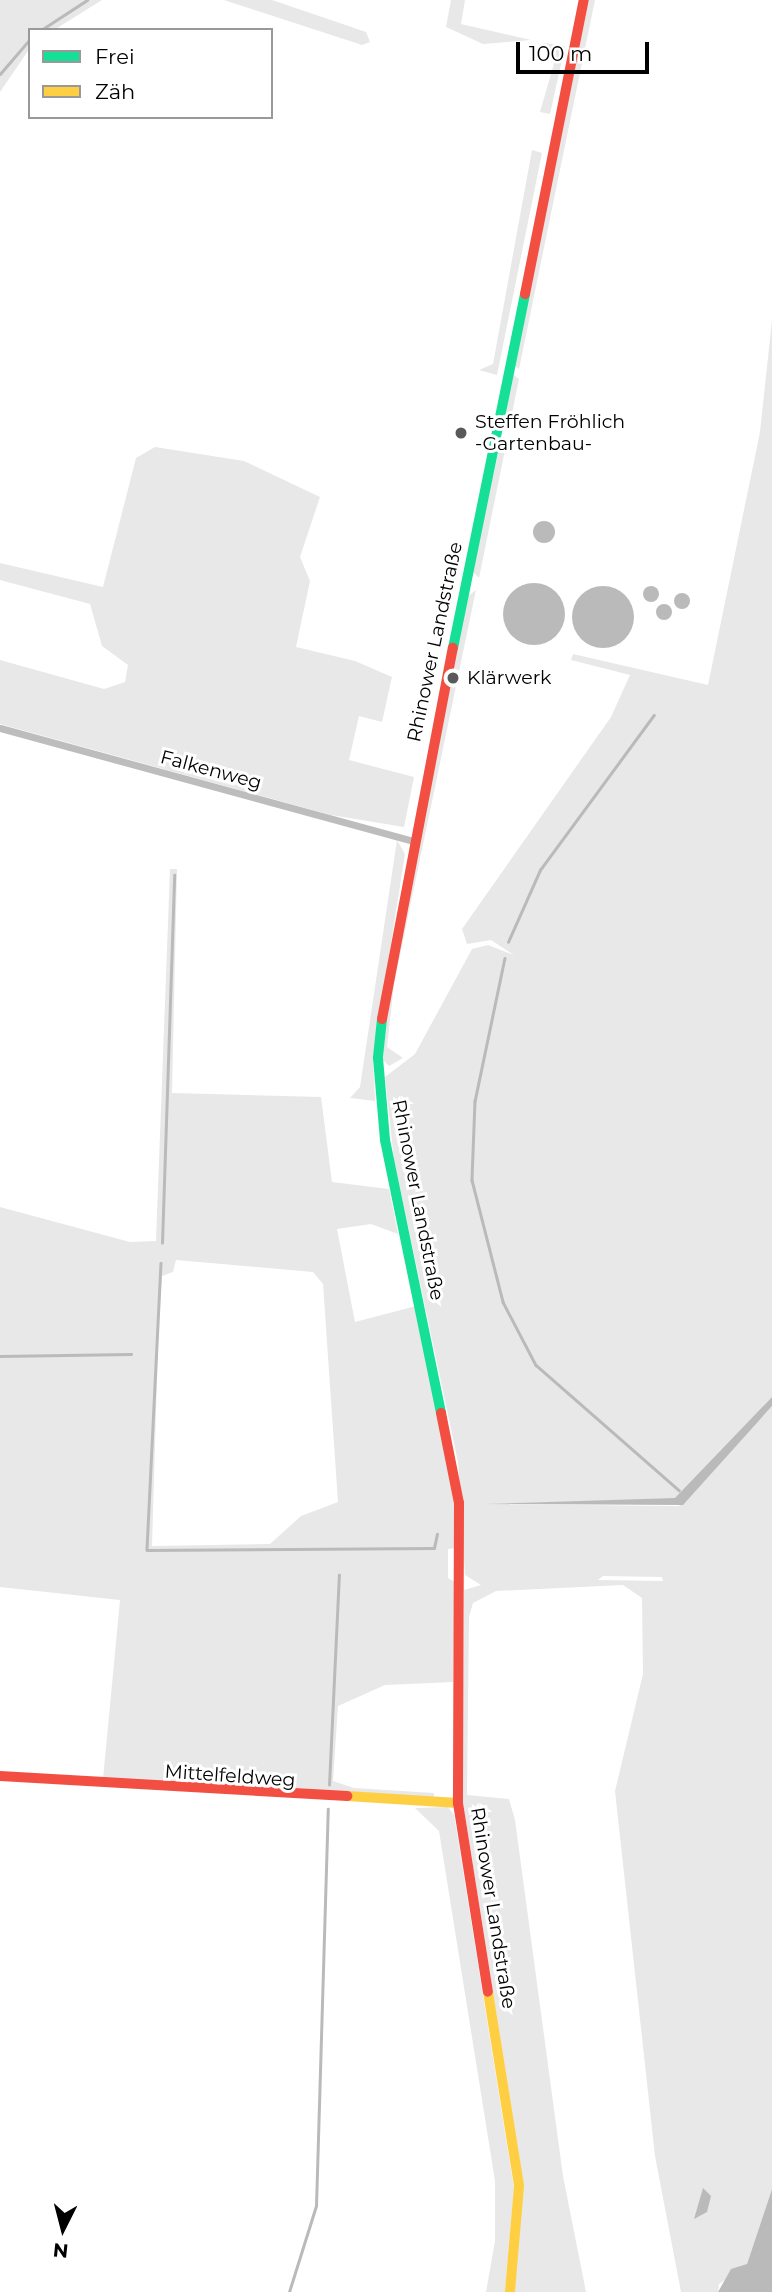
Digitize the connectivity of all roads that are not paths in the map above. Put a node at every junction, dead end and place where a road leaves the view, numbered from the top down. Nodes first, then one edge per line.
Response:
1 (584, 0) edge
2 (0, 728) edge
3 (413, 841) junction
4 (0, 1776) edge
5 (458, 1803) junction
6 (510, 2292) edge

1 - 3 main road, Rhinower Landstraße
2 - 3 street, Falkenweg
3 - 5 main road, Rhinower Landstraße
4 - 5 main road, Mittelfeldweg
5 - 6 main road, Rhinower Landstraße

